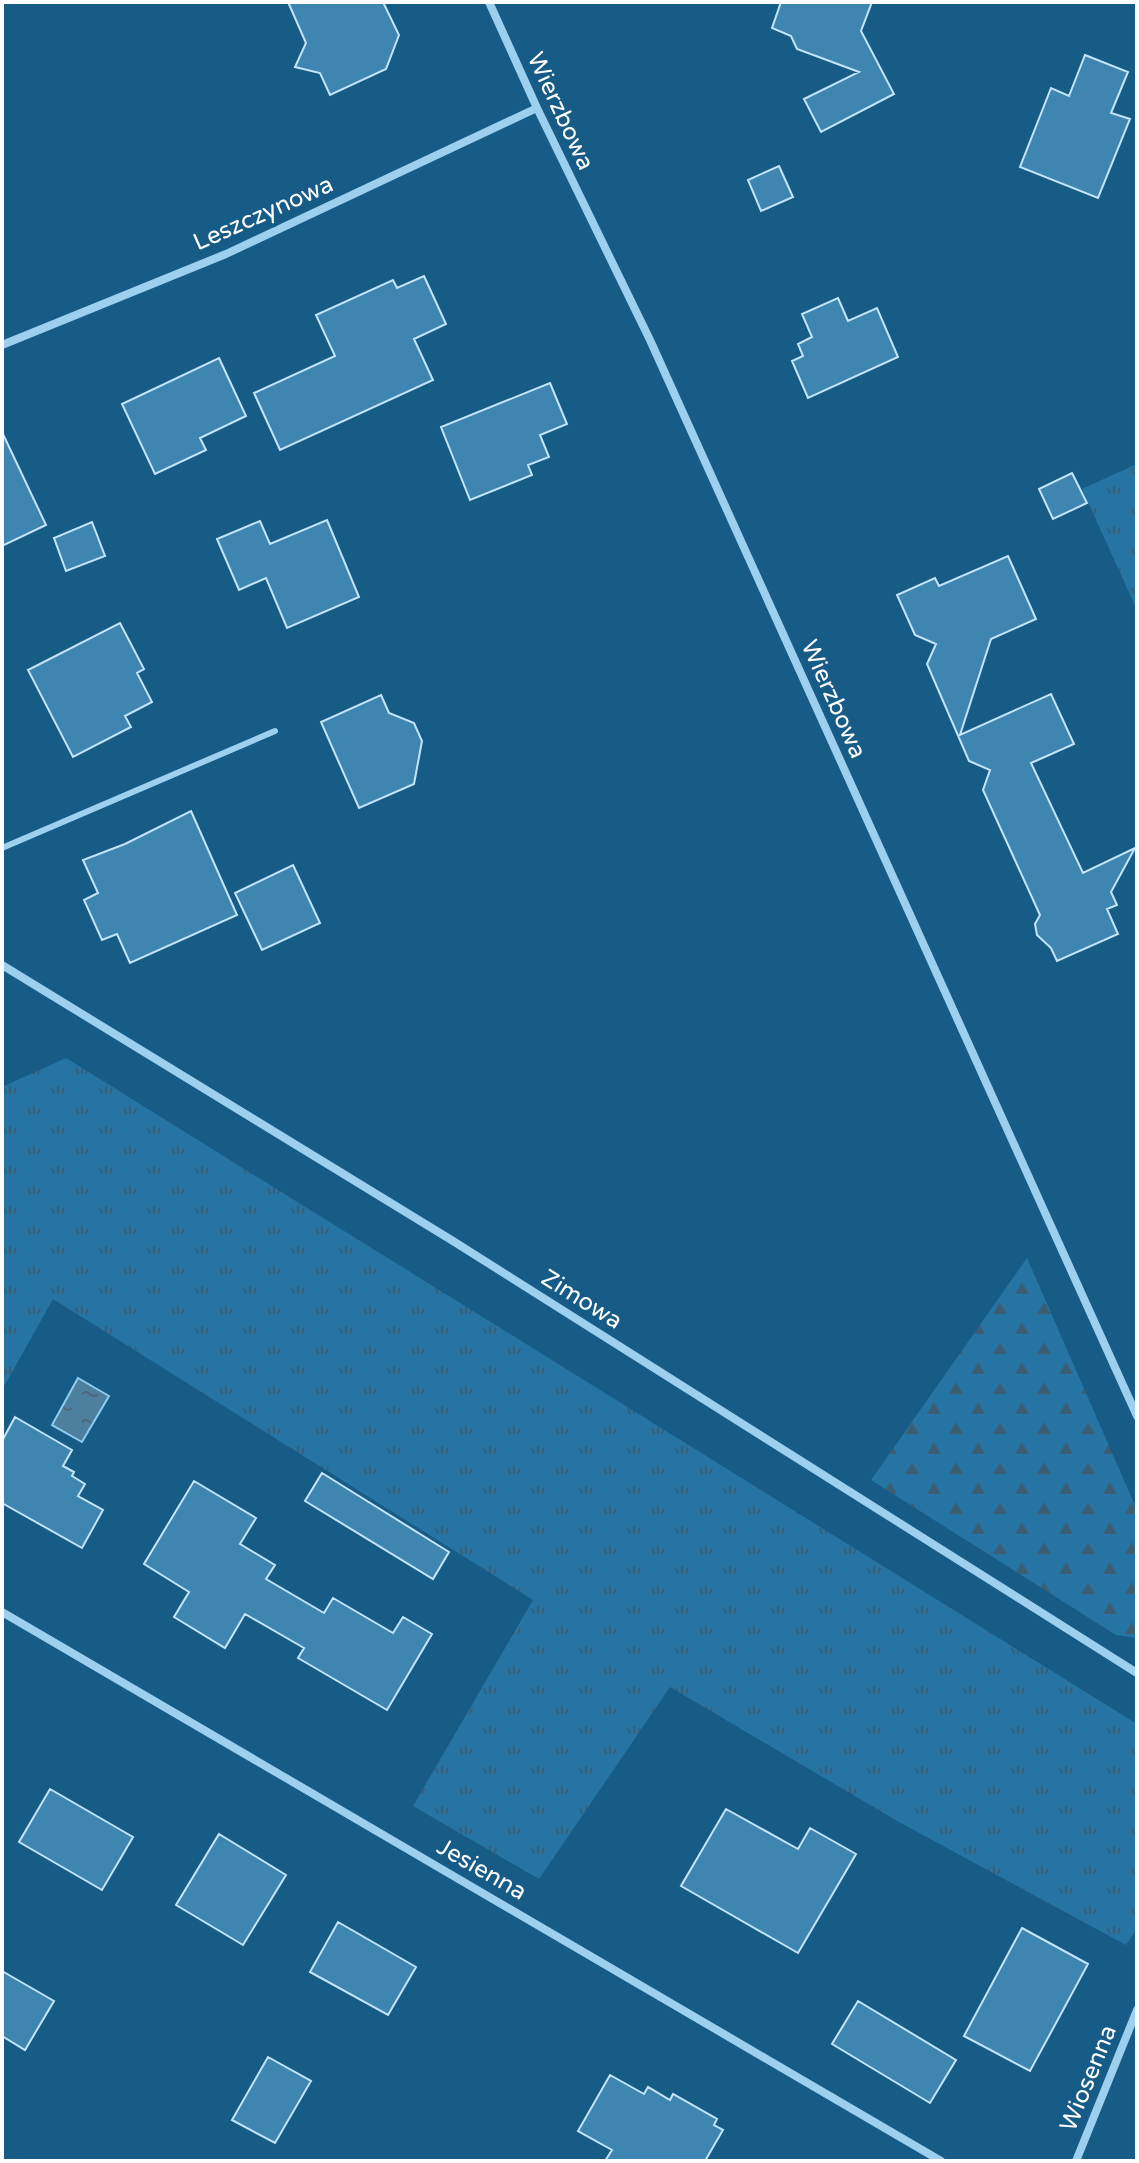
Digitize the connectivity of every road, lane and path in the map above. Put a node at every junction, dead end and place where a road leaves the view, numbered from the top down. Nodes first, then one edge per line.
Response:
1 (489, 2) edge
2 (537, 108) junction
3 (2, 345) edge
4 (275, 731) dead end
5 (2, 848) edge
6 (2, 965) edge
7 (1137, 1416) edge
8 (2, 1612) edge
9 (1137, 1673) edge
10 (1137, 2010) edge
11 (941, 2161) edge
12 (1076, 2161) edge

1 - 2 street, Wierzbowa
2 - 3 street, Leszczynowa
2 - 7 street, Wierzbowa
4 - 5 lane
6 - 9 street, Zimowa
8 - 11 street, Jesienna
10 - 12 street, Wiosenna

